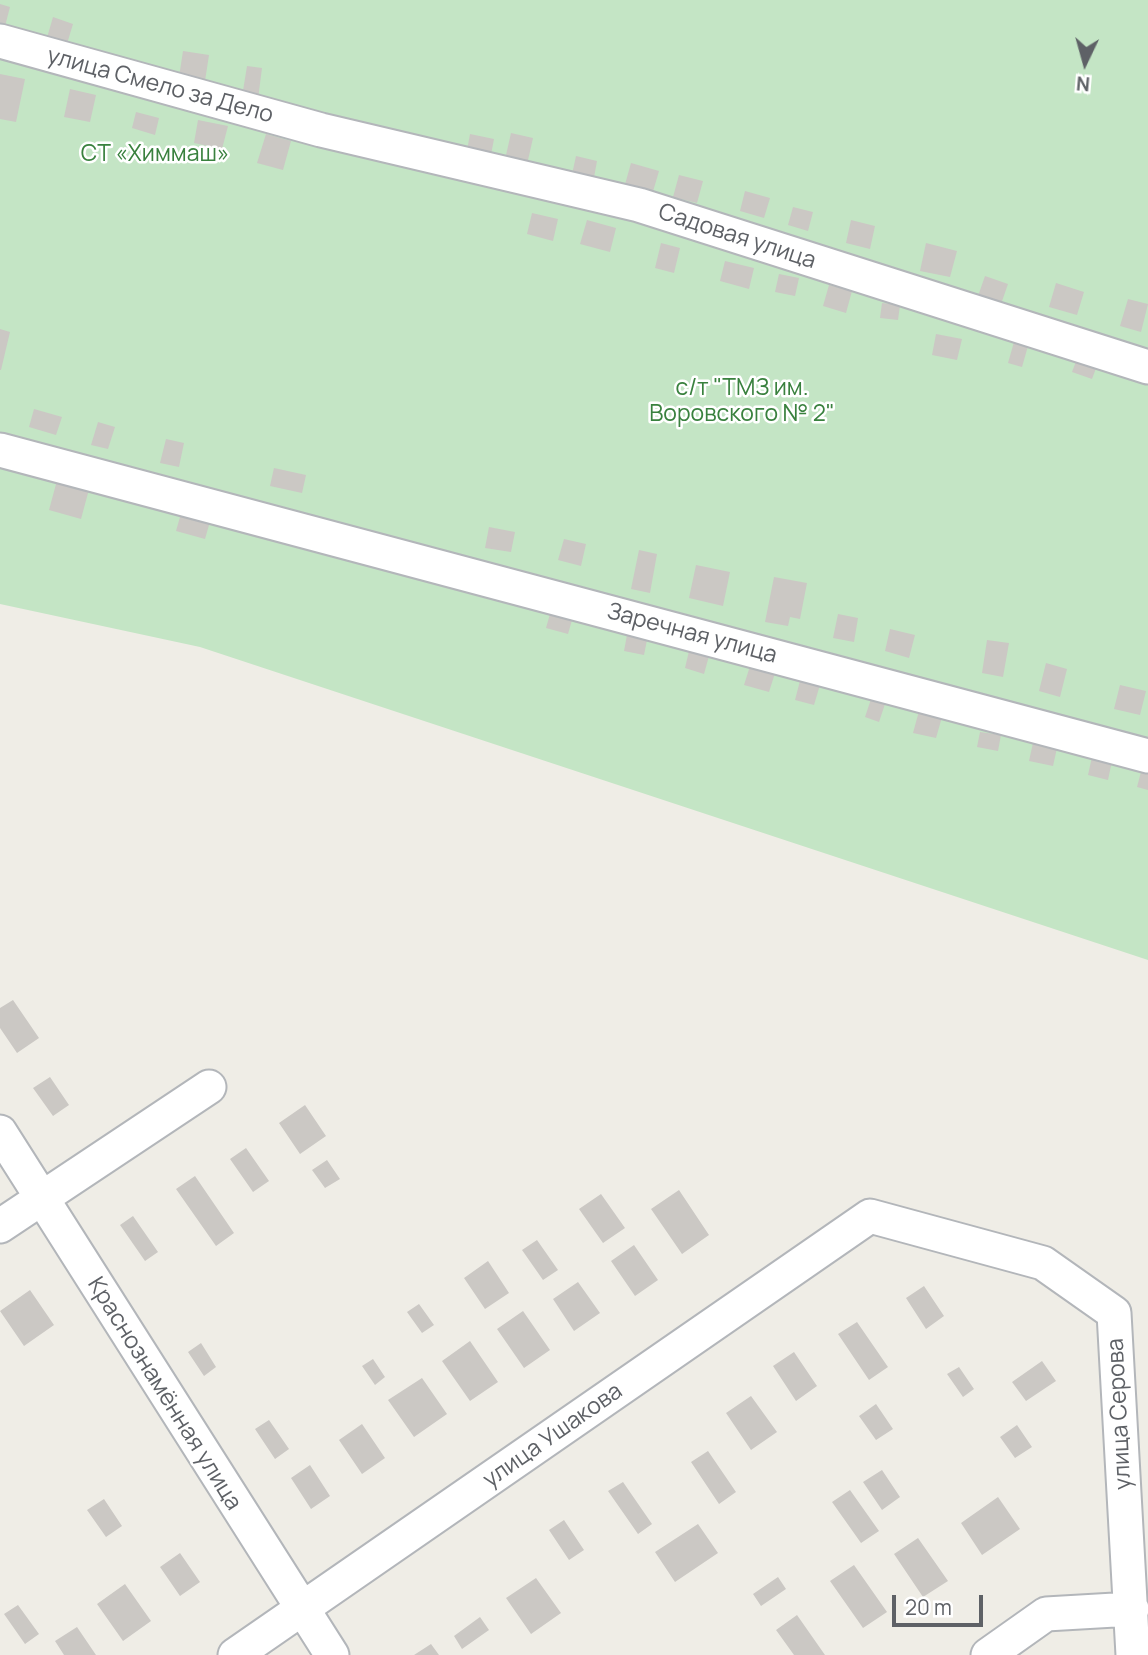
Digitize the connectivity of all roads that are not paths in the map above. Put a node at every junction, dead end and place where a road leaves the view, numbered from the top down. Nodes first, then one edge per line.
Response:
1 (0, 41) edge
2 (321, 130) joint
3 (1148, 367) edge
4 (0, 450) edge
5 (1148, 756) edge
6 (209, 1087) dead end
7 (0, 1132) edge
8 (40, 1197) junction
9 (870, 1216) joint
10 (0, 1226) edge
11 (1132, 1609) junction
12 (301, 1611) junction
13 (235, 1655) edge
14 (332, 1655) edge
15 (988, 1655) edge
16 (1133, 1655) edge

1 - 2 street, улица Смело за Дело
2 - 3 street, Садовая улица
4 - 5 street, Заречная улица
6 - 8 street
7 - 8 street, Краснознамённая улица
8 - 10 street
8 - 12 street, Краснознамённая улица
9 - 11 street, улица Серова
9 - 12 street, улица Ушакова
11 - 15 street
11 - 16 street, улица Серова
12 - 13 street, улица Ушакова
12 - 14 street, Краснознамённая улица

